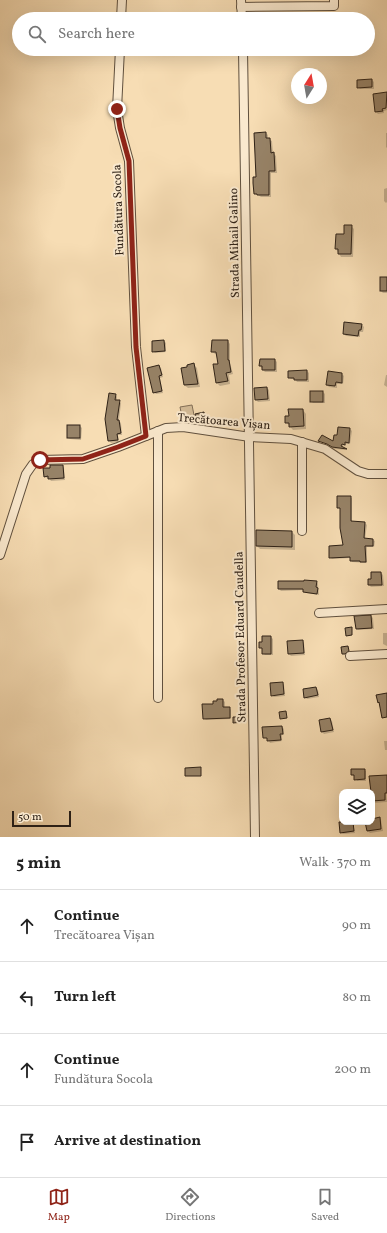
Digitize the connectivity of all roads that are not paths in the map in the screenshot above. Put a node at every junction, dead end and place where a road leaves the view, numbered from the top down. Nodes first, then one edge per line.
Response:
1 (122, 0) edge
2 (334, 0) edge
3 (241, 4) edge
4 (122, 12) edge
5 (120, 56) edge
6 (243, 56) edge
7 (158, 431) junction
8 (146, 436) junction
9 (250, 437) junction
10 (302, 442) junction
11 (387, 474) edge
12 (302, 531) dead end
13 (0, 555) edge
14 (387, 609) edge
15 (319, 613) dead end
16 (387, 654) edge
17 (350, 656) dead end
18 (158, 698) dead end
19 (255, 837) edge

1 - 4 street
2 - 3 street
5 - 8 street, Fundătura Socola
6 - 9 street, Strada Mihail Galino
7 - 8 street, Trecătoarea Vișan
7 - 9 street, Trecătoarea Vișan
7 - 18 street
8 - 13 street, Trecătoarea Vișan
9 - 10 street, Trecătoarea Vișan
9 - 19 street, Strada Profesor Eduard Caudella
10 - 11 street, Trecătoarea Vișan
10 - 12 street
14 - 15 street
16 - 17 street

